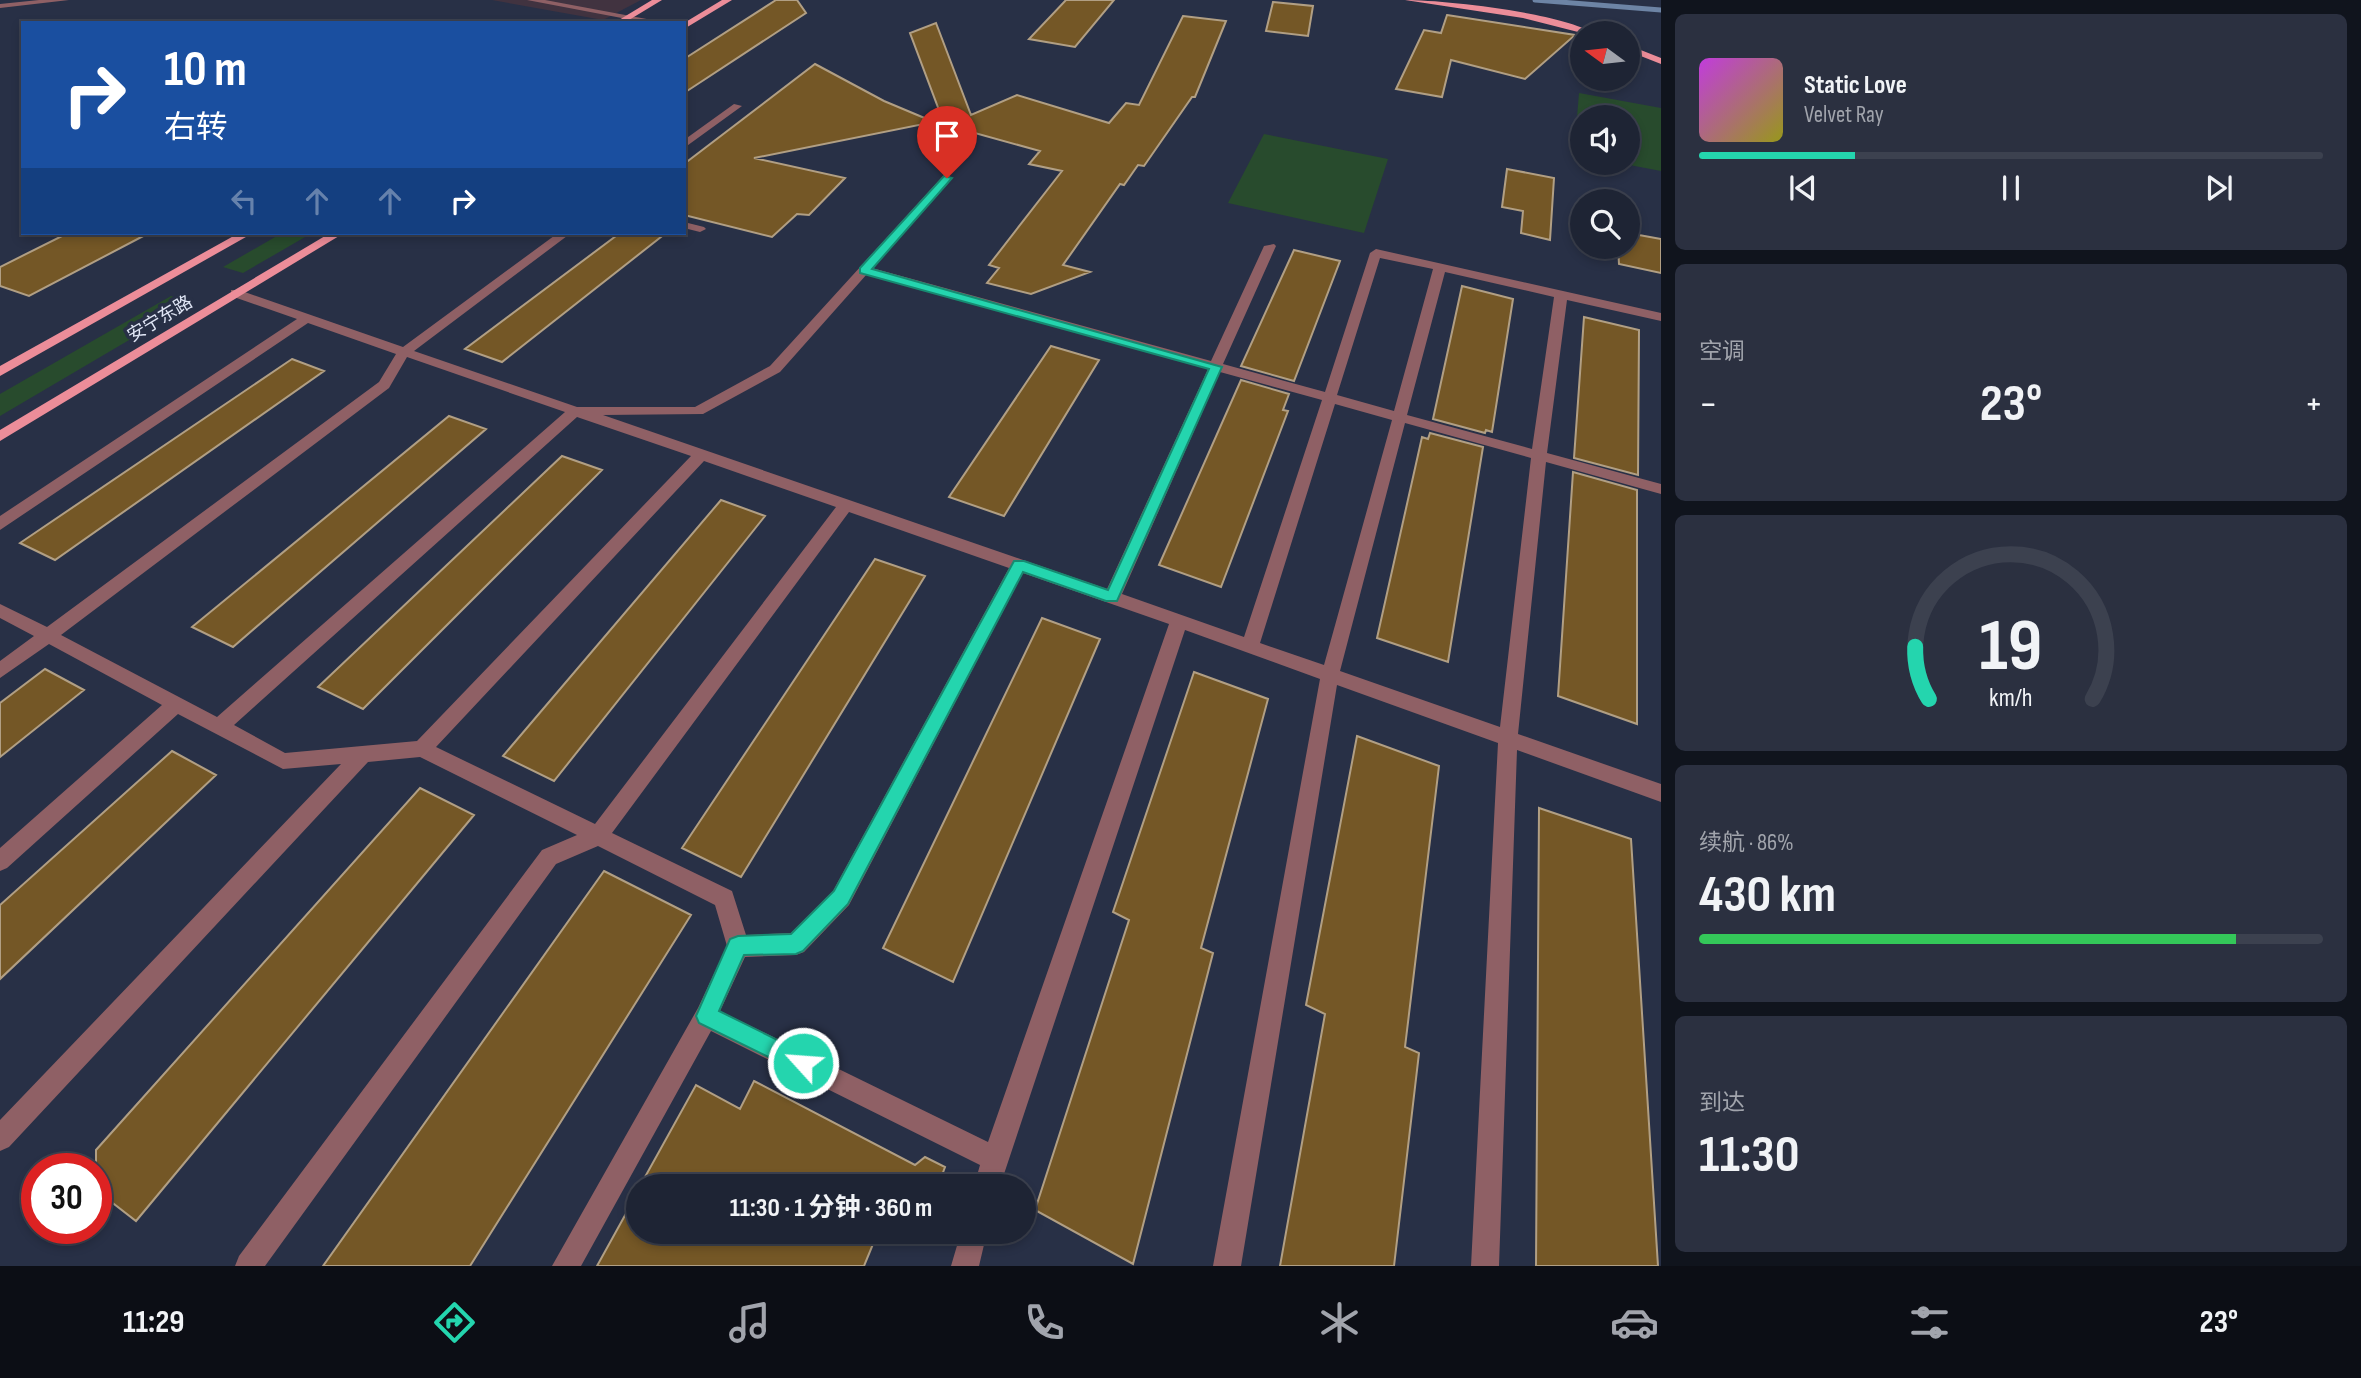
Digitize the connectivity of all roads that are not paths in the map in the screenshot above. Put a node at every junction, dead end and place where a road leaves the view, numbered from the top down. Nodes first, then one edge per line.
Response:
1 (65, 0) edge
2 (531, 0) edge
3 (658, 0) edge
4 (728, 0) edge
5 (1409, 0) edge
6 (0, 6) edge
7 (630, 16) junction
8 (621, 21) edge
9 (654, 21) edge
10 (686, 26) edge
11 (1570, 27) edge
12 (1640, 53) edge
13 (1661, 61) edge
14 (737, 106) dead end
15 (686, 144) edge
16 (947, 178) dead end
17 (686, 226) edge
18 (700, 229) dead end
19 (243, 235) edge
20 (335, 235) edge
21 (562, 235) edge
22 (1270, 246) dead end
23 (1440, 267) junction
24 (864, 270) junction
25 (235, 293) junction
26 (1561, 295) junction
27 (1661, 317) edge
28 (307, 318) junction
29 (404, 352) junction
30 (1216, 367) junction
31 (0, 372) edge
32 (1328, 398) junction
33 (575, 411) junction
34 (1401, 417) junction
35 (0, 436) edge
36 (701, 455) junction
37 (1539, 455) junction
38 (1661, 489) edge
39 (846, 505) junction
40 (0, 524) edge
41 (1019, 565) junction
42 (1112, 597) junction
43 (0, 610) edge
44 (1179, 621) junction
45 (47, 635) junction
46 (1250, 646) junction
47 (0, 671) edge
48 (1330, 675) junction
49 (176, 704) junction
50 (219, 727) junction
51 (1508, 738) junction
52 (422, 749) junction
53 (363, 754) junction
54 (1661, 793) edge
55 (598, 836) junction
56 (0, 861) edge
57 (738, 946) junction
58 (706, 1016) junction
59 (0, 1138) edge
60 (995, 1159) junction
61 (991, 1174) edge
62 (971, 1244) edge
63 (249, 1266) edge
64 (566, 1266) edge
65 (965, 1266) edge
66 (1227, 1266) edge
67 (1485, 1266) edge

1 - 6 street
2 - 7 street
3 - 7 main road
4 - 10 main road
5 - 11 main road
7 - 8 main road
7 - 9 street
12 - 13 main road
14 - 15 street
16 - 24 street
17 - 18 street
19 - 31 main road, 安宁东路
20 - 25 main road, 安宁东路
21 - 29 street
22 - 30 street
23 - 26 street
23 - 32 street
23 - 34 street
24 - 30 street
24 - 33 street
25 - 28 street
25 - 35 main road, 安宁东路
26 - 27 street
26 - 37 street
28 - 29 street
28 - 40 street
29 - 33 street
29 - 45 street
30 - 32 street
30 - 42 street
32 - 34 street
32 - 46 street
33 - 36 street
33 - 50 street
34 - 37 street
34 - 48 street
36 - 39 street
36 - 52 street
37 - 38 street
37 - 51 street
39 - 41 street
39 - 55 street
41 - 42 street
41 - 57 street
42 - 44 street
43 - 45 street
44 - 46 street
44 - 60 street
45 - 47 street
45 - 49 street
46 - 48 street
48 - 51 street
48 - 66 street
49 - 50 street
49 - 56 street
50 - 53 street
51 - 54 street
51 - 67 street
52 - 53 street
52 - 55 street
53 - 59 street
55 - 57 street
55 - 63 street
57 - 58 street
58 - 60 street
58 - 64 street
60 - 61 street
62 - 65 street

